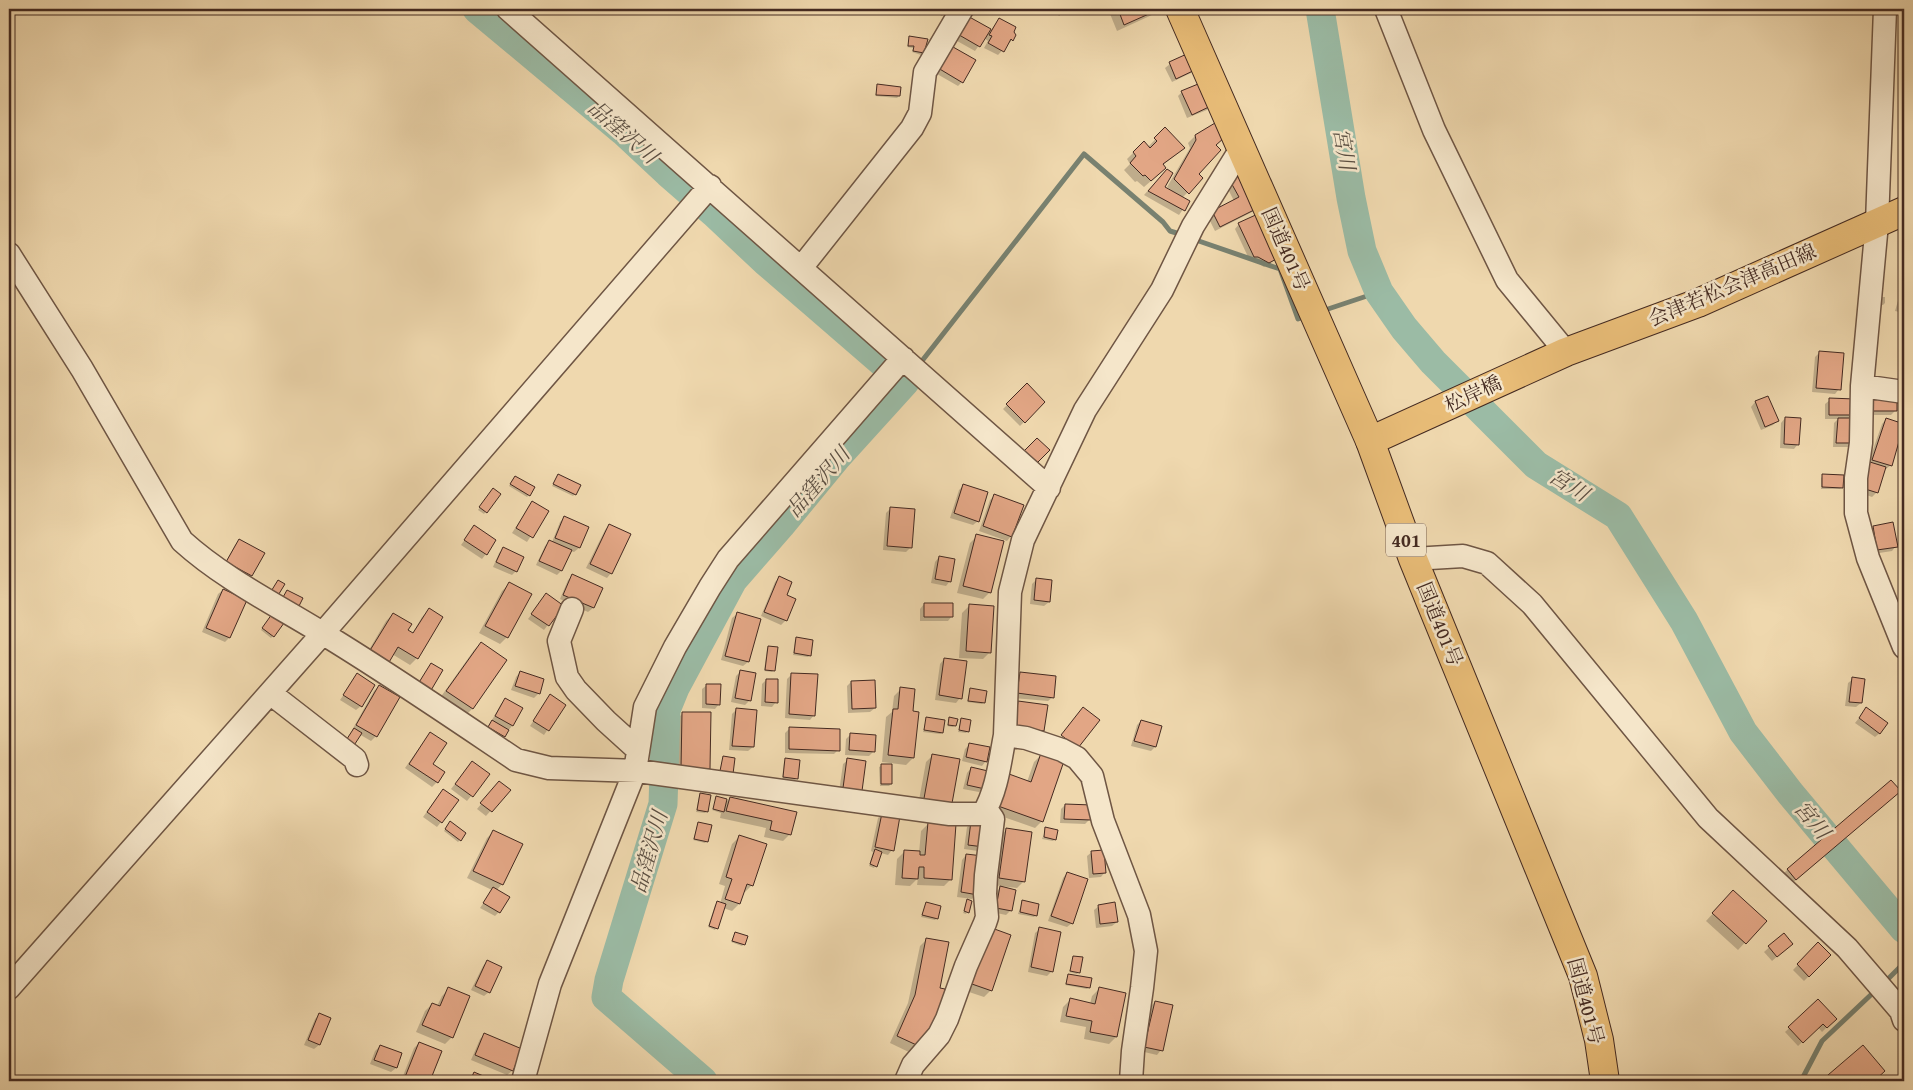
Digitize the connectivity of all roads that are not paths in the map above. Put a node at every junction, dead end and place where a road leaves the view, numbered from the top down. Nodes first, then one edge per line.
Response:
1 (508, 9) edge
2 (962, 9) edge
3 (1180, 9) edge
4 (1386, 9) edge
5 (1885, 9) edge
6 (1242, 147) junction
7 (710, 186) junction
8 (1904, 211) edge
9 (1877, 223) junction
10 (9, 254) edge
11 (801, 268) junction
12 (1562, 353) junction
13 (903, 358) junction
14 (1862, 386) junction
15 (1904, 392) edge
16 (1379, 437) junction
17 (1049, 488) junction
18 (1413, 559) junction
19 (572, 609) dead end
20 (323, 633) junction
21 (1904, 647) edge
22 (270, 693) junction
23 (1005, 735) junction
24 (636, 760) junction
25 (357, 765) dead end
26 (986, 809) junction
27 (9, 988) edge
28 (1904, 1020) edge
29 (523, 1081) edge
30 (906, 1081) edge
31 (1131, 1081) edge
32 (1605, 1081) edge

1 - 7 street
2 - 11 street
3 - 6 main road, 国道401号 / 401
4 - 12 street
5 - 9 street
6 - 16 main road, 国道401号 / 401
6 - 17 street
7 - 11 street
7 - 20 street
8 - 9 main road, 会津若松会津高田線
9 - 12 main road, 会津若松会津高田線
9 - 14 street
10 - 20 street
11 - 13 street
12 - 16 main road, 松岸橋
13 - 17 street
13 - 24 street
14 - 15 street
14 - 21 street
16 - 18 main road, 国道401号 / 401
17 - 23 street
18 - 28 street
18 - 32 main road, 国道401号 / 401
19 - 24 street
20 - 22 street
20 - 24 street
22 - 25 street
22 - 27 street
23 - 26 street
23 - 31 street
24 - 26 street
24 - 29 street
26 - 30 street

